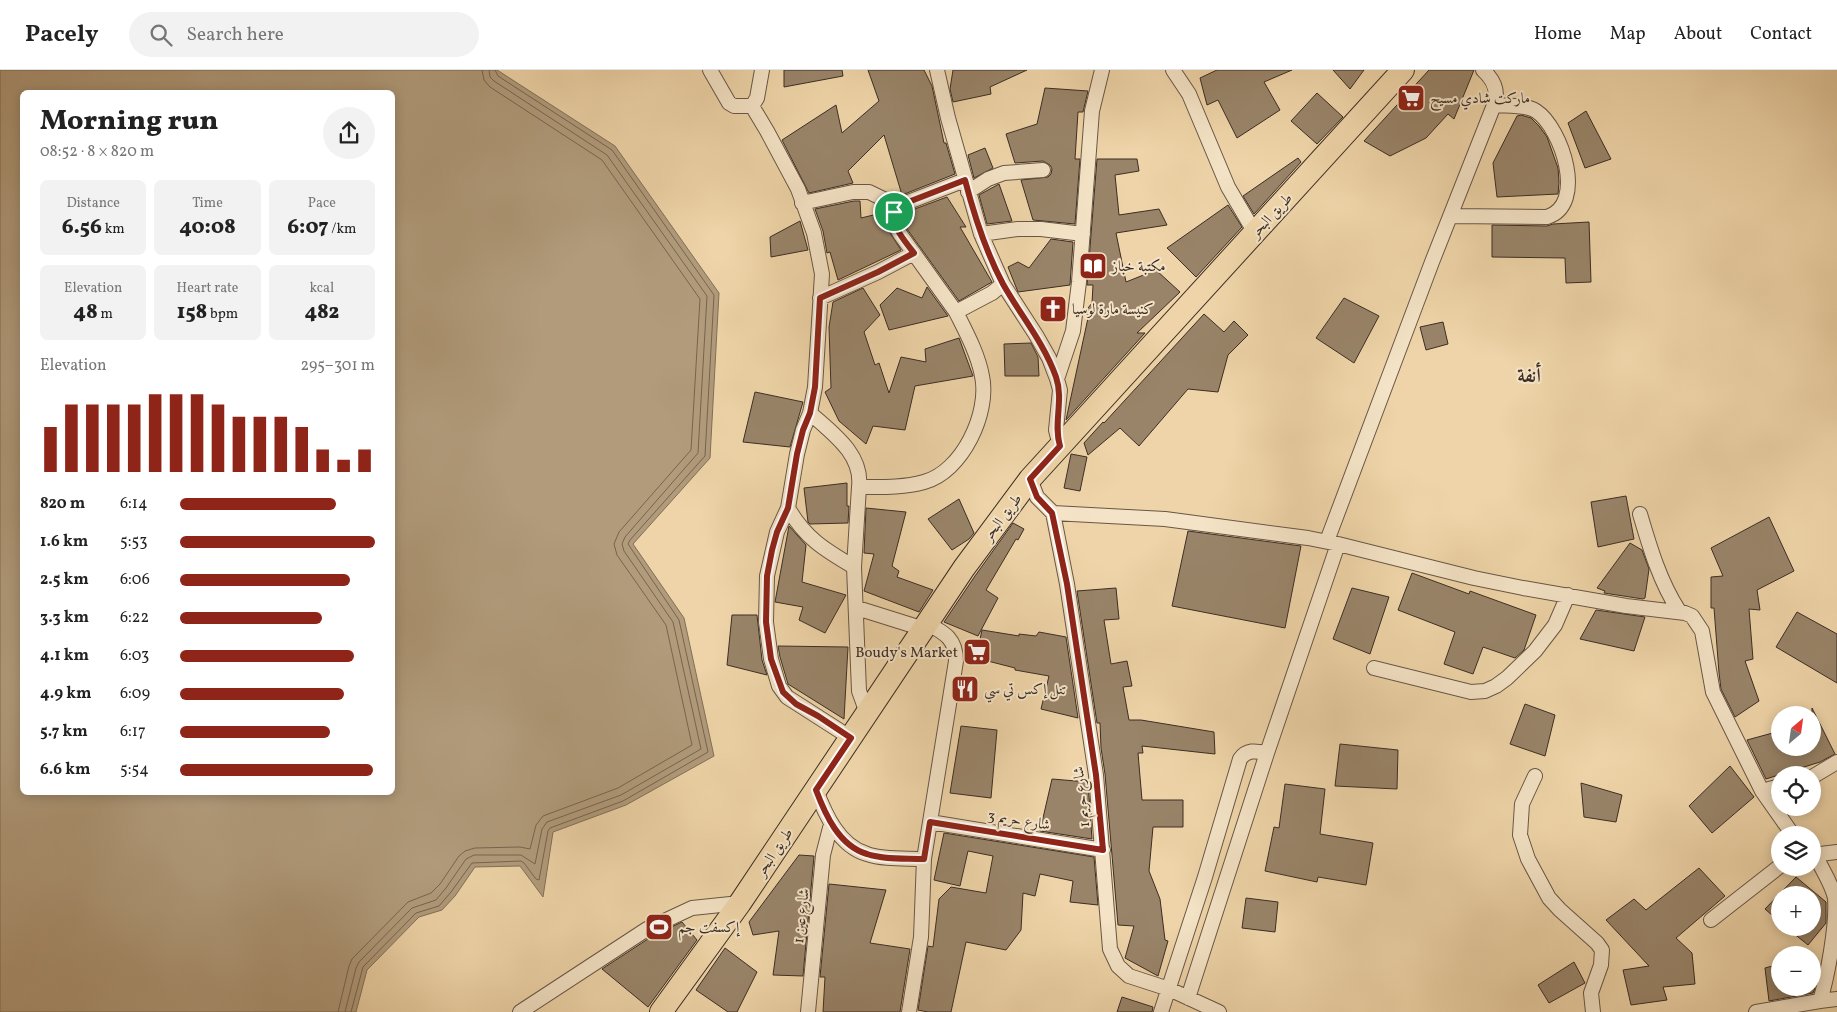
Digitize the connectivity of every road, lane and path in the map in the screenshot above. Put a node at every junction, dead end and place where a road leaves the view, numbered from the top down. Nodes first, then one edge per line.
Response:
1 (710, 70) edge
2 (762, 70) edge
3 (937, 70) edge
4 (1102, 70) edge
5 (1173, 70) edge
6 (1403, 70) edge
7 (1482, 70) edge
8 (1494, 105) junction
9 (752, 106) junction
10 (1043, 170) dead end
11 (967, 186) junction
12 (802, 203) junction
13 (898, 206) junction
14 (1451, 216) junction
15 (1255, 233) junction
16 (982, 234) junction
17 (1083, 234) junction
18 (914, 253) junction
19 (1003, 284) junction
20 (820, 298) junction
21 (956, 312) junction
22 (1057, 379) junction
23 (810, 413) junction
24 (1060, 446) junction
25 (1030, 479) junction
26 (859, 487) junction
27 (788, 508) junction
28 (1052, 513) junction
29 (1640, 514) dead end
30 (1332, 543) junction
31 (854, 566) junction
32 (1568, 595) junction
33 (857, 608) junction
34 (1679, 611) junction
35 (926, 626) junction
36 (1374, 668) dead end
37 (867, 713) junction
38 (851, 738) junction
39 (1267, 752) junction
40 (1837, 762) edge
41 (1821, 772) edge
42 (1535, 776) dead end
43 (1771, 788) edge
44 (816, 790) junction
45 (1762, 791) junction
46 (930, 822) junction
47 (831, 824) junction
48 (1787, 826) edge
49 (1103, 850) junction
50 (1837, 852) edge
51 (1821, 855) edge
52 (924, 859) junction
53 (1821, 869) edge
54 (1771, 873) edge
55 (740, 903) junction
56 (1711, 920) dead end
57 (1169, 988) junction
58 (1188, 998) junction
59 (1837, 999) edge
60 (1820, 1001) junction
61 (520, 1012) edge
62 (662, 1012) edge
63 (808, 1012) edge
64 (909, 1012) edge
65 (1161, 1012) edge
66 (1219, 1012) edge
67 (1593, 1012) edge
68 (1756, 1012) edge

1 - 9 street
2 - 9 street
3 - 11 street
4 - 17 street
5 - 15 street
6 - 15 main road, طريق البحر
7 - 8 street
8 - 14 street
8 - 14 street
9 - 12 street
10 - 11 street
11 - 13 street
11 - 16 street
12 - 13 street
12 - 20 street
13 - 18 street
14 - 30 street
15 - 24 main road, طريق البحر
16 - 17 street
16 - 19 street
17 - 22 street
18 - 20 street
18 - 21 street
19 - 21 street
19 - 22 street
20 - 23 street
21 - 26 street
22 - 24 street
23 - 26 street
23 - 27 street
24 - 25 main road, طريق البحر
25 - 28 street
25 - 35 main road, طريق البحر
26 - 31 street
27 - 31 street
27 - 38 street
28 - 30 street
28 - 49 street, شارع حريم 1
29 - 34 street
30 - 32 street
30 - 39 street
31 - 33 street
32 - 34 street
32 - 36 street
33 - 35 street
33 - 37 street
34 - 45 street
35 - 37 main road, طريق البحر
35 - 46 street
37 - 38 main road, طريق البحر
38 - 44 main road, طريق البحر
39 - 57 street
39 - 58 street
40 - 41 street
42 - 67 street
43 - 45 street
44 - 47 street
44 - 55 main road, طريق البحر
45 - 48 street
46 - 49 street, شارع حريم 3
46 - 52 street
47 - 52 street
47 - 63 street, شارع عين 1
49 - 57 street, شارع حريم 1
50 - 51 street
52 - 64 street
53 - 60 street
54 - 56 street
55 - 61 street
55 - 62 main road, طريق البحر
57 - 58 street, شارع حريم 1
57 - 65 street
58 - 66 street, شارع حريم 1
59 - 60 street
60 - 68 street

